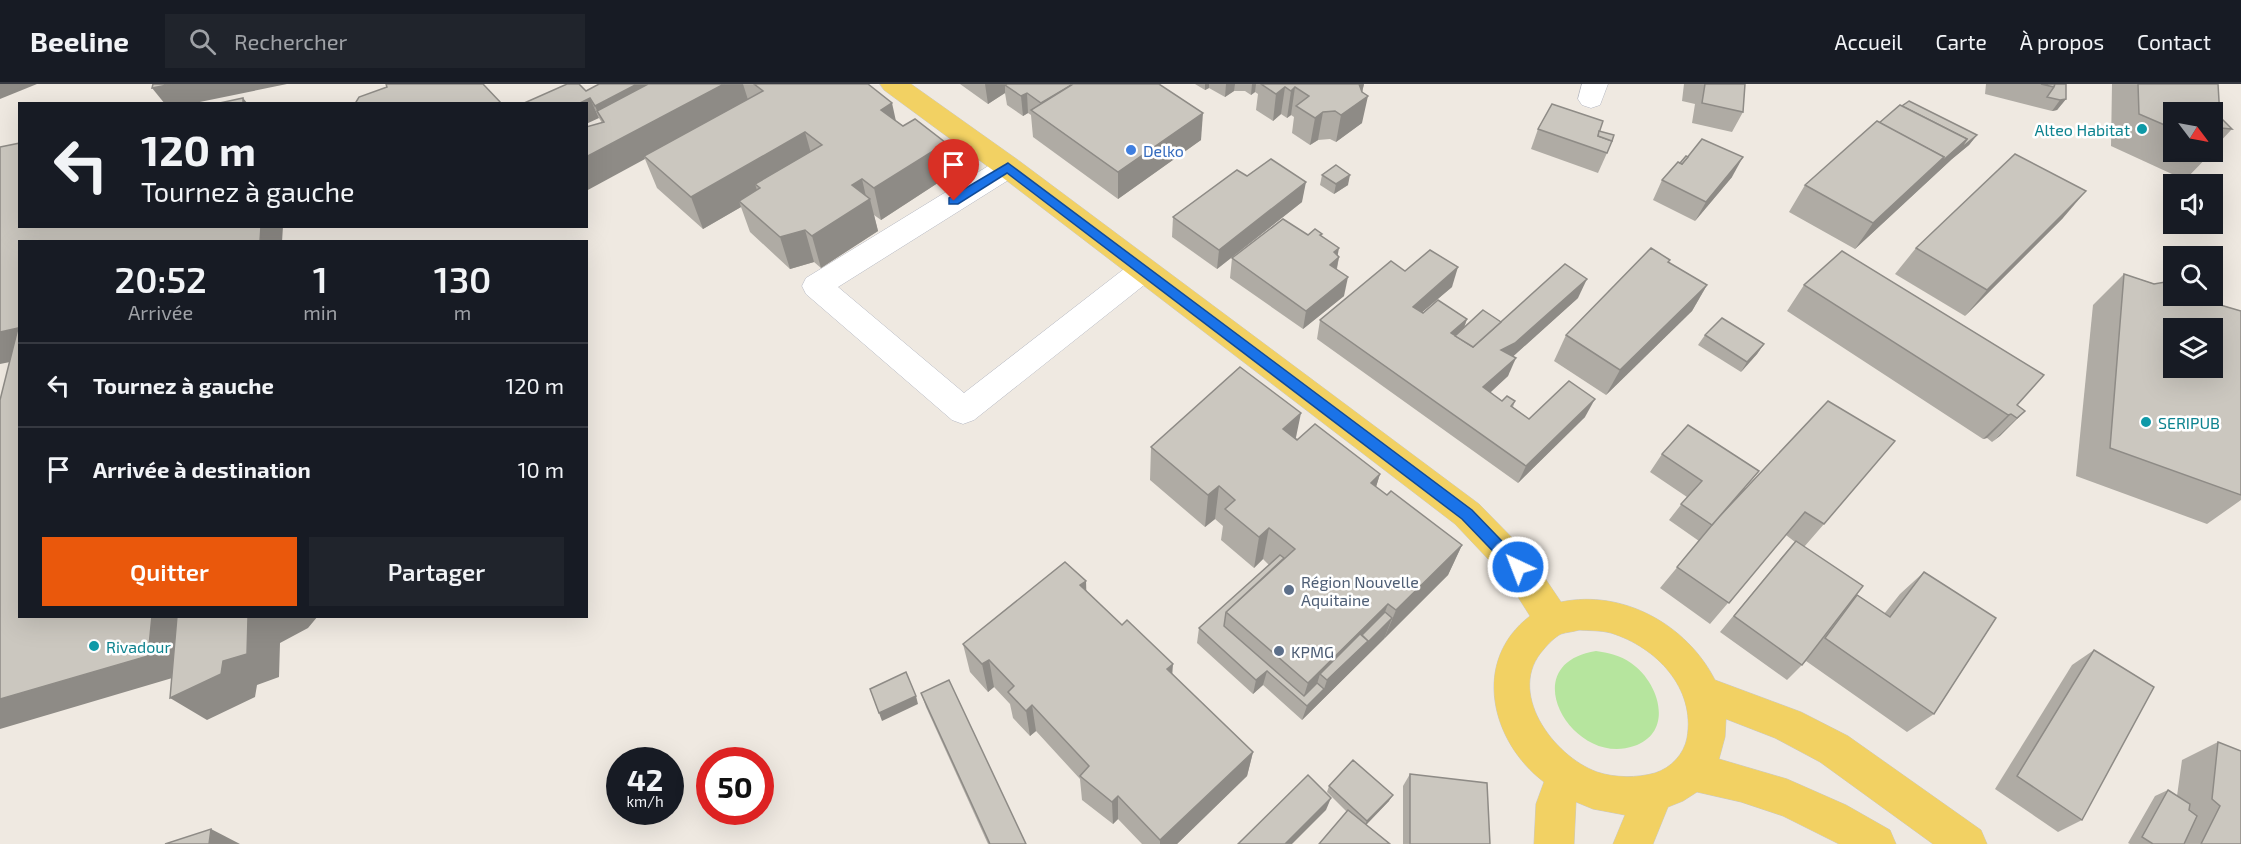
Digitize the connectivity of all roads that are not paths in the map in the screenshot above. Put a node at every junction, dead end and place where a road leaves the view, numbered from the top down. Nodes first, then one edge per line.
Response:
1 (893, 84) edge
2 (1008, 167) junction
3 (1143, 270) junction
4 (1553, 621) junction
5 (1702, 692) junction
6 (1692, 772) junction
7 (1564, 776) junction
8 (1654, 793) junction
9 (1554, 844) edge
10 (1633, 844) edge
11 (1876, 844) edge
12 (1967, 844) edge

1 - 2 main road
2 - 3 main road
2 - 3 lane
3 - 4 main road
4 - 5 main road
4 - 7 main road
5 - 6 main road
5 - 12 main road
6 - 8 main road
6 - 11 main road
7 - 8 main road
7 - 9 main road
8 - 10 main road

